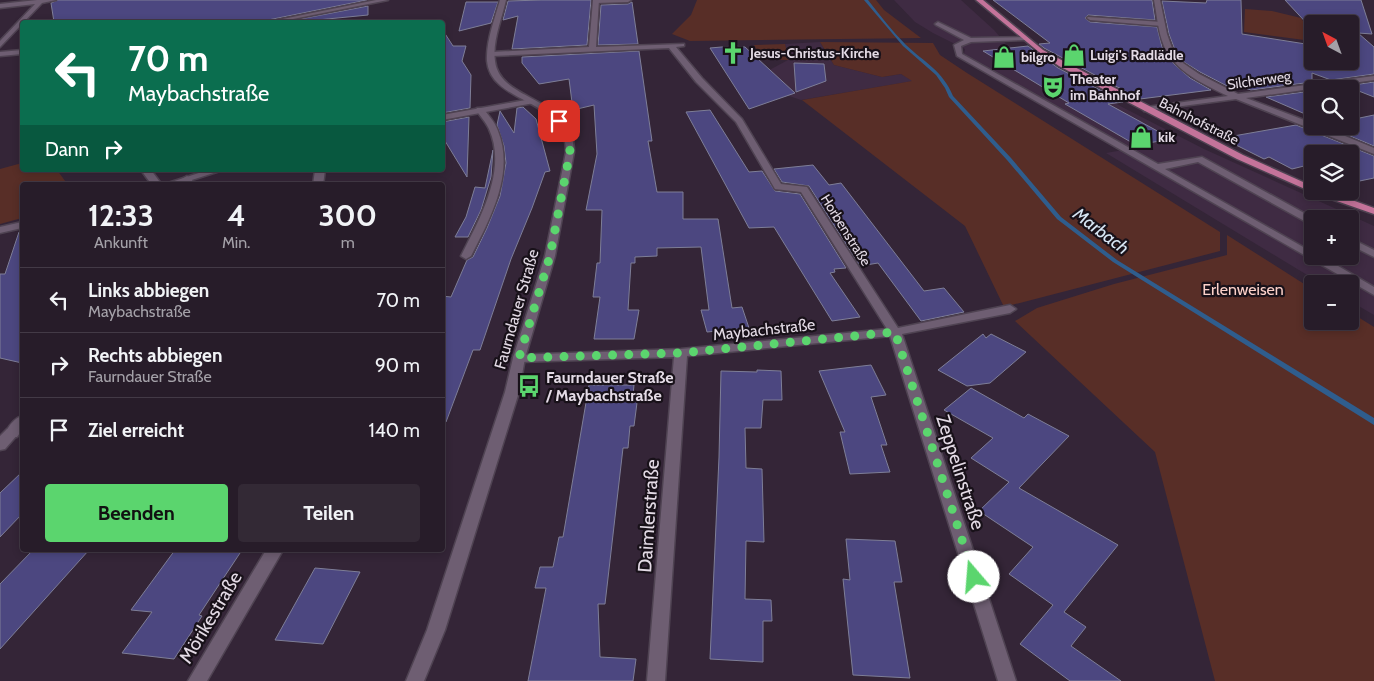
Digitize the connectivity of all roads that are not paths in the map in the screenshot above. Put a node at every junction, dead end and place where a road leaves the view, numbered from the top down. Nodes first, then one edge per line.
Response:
1 (53, 0) edge
2 (385, 0) edge
3 (503, 0) edge
4 (628, 0) edge
5 (979, 0) edge
6 (1156, 0) edge
7 (596, 1) edge
8 (38, 2) junction
9 (0, 6) edge
10 (1090, 18) dead end
11 (22, 20) edge
12 (281, 20) edge
13 (20, 22) edge
14 (938, 24) dead end
15 (1162, 24) junction
16 (1025, 38) junction
17 (970, 40) junction
18 (0, 45) edge
19 (670, 46) junction
20 (682, 46) dead end
21 (592, 50) junction
22 (20, 52) edge
23 (0, 54) edge
24 (492, 54) junction
25 (1371, 79) edge
26 (1237, 96) junction
27 (531, 100) junction
28 (1147, 109) junction
29 (480, 110) junction
30 (445, 117) edge
31 (1304, 122) edge
32 (1334, 135) edge
33 (1374, 152) edge
34 (1159, 167) junction
35 (213, 172) edge
36 (188, 182) edge
37 (1304, 185) edge
38 (1341, 200) edge
39 (1374, 212) edge
40 (1304, 217) edge
41 (20, 225) edge
42 (0, 230) edge
43 (1359, 246) edge
44 (1304, 251) edge
45 (1374, 254) edge
46 (466, 256) dead end
47 (1328, 265) edge
48 (1374, 292) edge
49 (1010, 309) dead end
50 (895, 332) junction
51 (681, 353) junction
52 (519, 358) junction
53 (17, 433) edge
54 (0, 445) edge
55 (274, 552) edge
56 (197, 681) edge
57 (415, 681) edge
58 (656, 681) edge
59 (1007, 681) edge

1 - 8 street
2 - 12 street
3 - 24 street, Faurndauer Straße
4 - 7 street
5 - 16 main road, Bahnhofstraße
6 - 15 street
7 - 21 street
8 - 9 street
8 - 11 street
10 - 15 street
13 - 18 street
14 - 17 street
15 - 26 street
16 - 17 street
16 - 28 main road, Bahnhofstraße
17 - 34 street
19 - 20 street
19 - 21 street
19 - 50 street, Horbenstraße
21 - 24 street
22 - 23 street
24 - 27 street, Faurndauer Straße
25 - 26 street, Silcherweg
26 - 28 street, Silcherweg
26 - 31 street
27 - 29 street
27 - 52 street, Faurndauer Straße
28 - 37 main road, Bahnhofstraße
29 - 30 street
29 - 46 street
32 - 33 street
34 - 40 street
34 - 44 street
35 - 36 street
38 - 39 main road
41 - 42 street
43 - 45 street
47 - 48 street
49 - 50 street, Maybachstraße
50 - 51 street, Maybachstraße
50 - 59 street, Zeppelinstraße
51 - 52 street, Maybachstraße
51 - 58 street, Daimlerstraße
52 - 57 street, Faurndauer Straße
53 - 54 street
55 - 56 street, Mörikestraße

